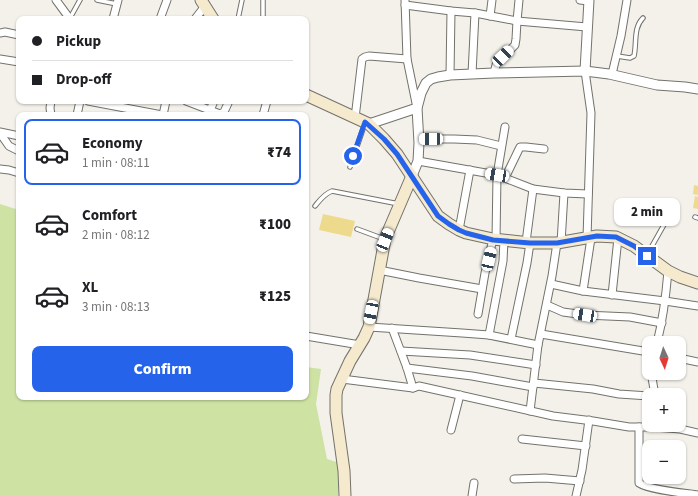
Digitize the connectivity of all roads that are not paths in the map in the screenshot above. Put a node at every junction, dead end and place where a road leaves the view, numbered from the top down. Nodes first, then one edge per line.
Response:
1 (56, 0) edge
2 (80, 0) edge
3 (97, 0) edge
4 (167, 0) edge
5 (242, 0) edge
6 (263, 0) edge
7 (492, 0) edge
8 (519, 0) edge
9 (586, 0) edge
10 (627, 0) edge
11 (118, 2) edge
12 (203, 3) edge
13 (405, 3) edge
14 (451, 11) junction
15 (475, 13) junction
16 (68, 16) edge
17 (72, 16) edge
18 (114, 16) edge
19 (161, 16) edge
20 (196, 16) edge
21 (212, 16) edge
22 (239, 16) edge
23 (263, 16) edge
24 (490, 16) junction
25 (643, 18) dead end
26 (517, 21) junction
27 (587, 27) junction
28 (0, 33) edge
29 (16, 34) edge
30 (617, 56) junction
31 (0, 59) edge
32 (407, 59) junction
33 (16, 62) edge
34 (585, 71) junction
35 (494, 73) junction
36 (472, 74) junction
37 (612, 74) junction
38 (450, 75) junction
39 (698, 89) edge
40 (309, 96) edge
41 (104, 104) edge
42 (192, 104) edge
43 (417, 108) junction
44 (146, 112) edge
45 (208, 112) edge
46 (363, 121) junction
47 (505, 127) dead end
48 (0, 133) edge
49 (16, 136) edge
50 (419, 139) junction
51 (501, 146) junction
52 (544, 148) dead end
53 (16, 150) edge
54 (418, 161) junction
55 (350, 167) dead end
56 (0, 169) edge
57 (470, 170) junction
58 (16, 172) edge
59 (497, 175) junction
60 (412, 176) junction
61 (505, 178) junction
62 (533, 189) junction
63 (564, 193) junction
64 (588, 194) junction
65 (400, 204) junction
66 (315, 206) dead end
67 (664, 223) dead end
68 (357, 229) dead end
69 (459, 230) junction
70 (589, 238) junction
71 (618, 238) junction
72 (385, 240) junction
73 (498, 240) junction
74 (528, 243) junction
75 (559, 243) junction
76 (647, 256) junction
77 (379, 270) junction
78 (668, 271) junction
79 (698, 283) edge
80 (551, 284) junction
81 (482, 289) junction
82 (582, 291) junction
83 (612, 295) junction
84 (665, 301) junction
85 (547, 305) junction
86 (698, 306) edge
87 (478, 314) dead end
88 (662, 323) junction
89 (369, 327) junction
90 (392, 328) junction
91 (541, 334) junction
92 (489, 335) junction
93 (309, 336) edge
94 (659, 336) edge
95 (511, 339) junction
96 (360, 345) junction
97 (538, 345) junction
98 (401, 351) junction
99 (642, 351) edge
100 (686, 359) edge
101 (698, 362) edge
102 (536, 365) junction
103 (408, 368) junction
104 (342, 379) junction
105 (533, 385) junction
106 (413, 388) junction
107 (460, 395) junction
108 (642, 396) edge
109 (530, 411) junction
110 (589, 420) junction
111 (639, 427) junction
112 (642, 427) edge
113 (451, 430) dead end
114 (686, 430) edge
115 (698, 433) edge
116 (522, 439) dead end
117 (586, 446) junction
118 (514, 479) dead end
119 (580, 481) junction
120 (474, 482) dead end
121 (664, 493) edge
122 (698, 495) edge
123 (345, 496) edge
124 (472, 496) edge
125 (578, 496) edge

1 - 16 street
2 - 17 lane
3 - 11 lane
4 - 19 street
5 - 22 lane
6 - 23 lane
7 - 24 street
8 - 26 street
9 - 27 street
10 - 30 street
11 - 18 street
12 - 20 street
12 - 21 main road
13 - 14 street
13 - 32 street
14 - 15 street
14 - 38 street
15 - 24 street
15 - 36 street
24 - 26 street
25 - 30 lane
26 - 27 street
26 - 35 street
27 - 34 street
28 - 29 street
30 - 37 street
31 - 33 street
32 - 43 street
32 - 46 street
34 - 35 street
34 - 37 street
34 - 64 street
35 - 36 street
36 - 38 street
37 - 39 street
38 - 43 street
40 - 46 main road
41 - 44 street
42 - 45 street
43 - 46 street
43 - 50 street
46 - 55 lane
46 - 60 main road
47 - 51 street
48 - 49 street
48 - 53 street
50 - 51 street
50 - 54 street
51 - 59 street
52 - 61 street
54 - 57 street
54 - 60 street
56 - 58 street
57 - 59 street
57 - 69 street
59 - 61 street
59 - 73 street
60 - 65 main road
60 - 69 main road
61 - 62 street
62 - 63 street
62 - 74 street
63 - 64 street
63 - 75 street
64 - 70 street
65 - 66 lane
65 - 72 main road
67 - 76 lane
68 - 72 lane
69 - 73 main road
70 - 71 main road
70 - 75 main road
70 - 82 street
71 - 76 main road
71 - 83 street
72 - 77 main road
73 - 74 main road
73 - 81 street
73 - 92 street
74 - 75 main road
74 - 95 street
75 - 80 street
76 - 78 main road
77 - 81 street
77 - 89 main road
78 - 79 main road
78 - 84 street
80 - 82 street
80 - 85 street
81 - 87 street
82 - 83 street
83 - 84 street
84 - 86 street
84 - 88 street
85 - 88 street
85 - 91 street
88 - 94 street
89 - 90 street
89 - 96 main road
90 - 92 street
90 - 98 street
91 - 97 street
91 - 99 street
92 - 95 street
93 - 96 street
95 - 97 street
96 - 104 main road
97 - 102 street
98 - 102 street
98 - 103 street
100 - 101 street
102 - 105 street
103 - 105 street
103 - 106 street
104 - 106 street
104 - 123 main road
105 - 108 street
105 - 109 street
106 - 107 street
107 - 109 street
107 - 113 street
109 - 110 street
110 - 111 street
110 - 117 street
111 - 112 street
111 - 121 street
114 - 115 street
116 - 117 street
117 - 119 street
118 - 119 street
119 - 125 street
120 - 124 street
121 - 122 street

